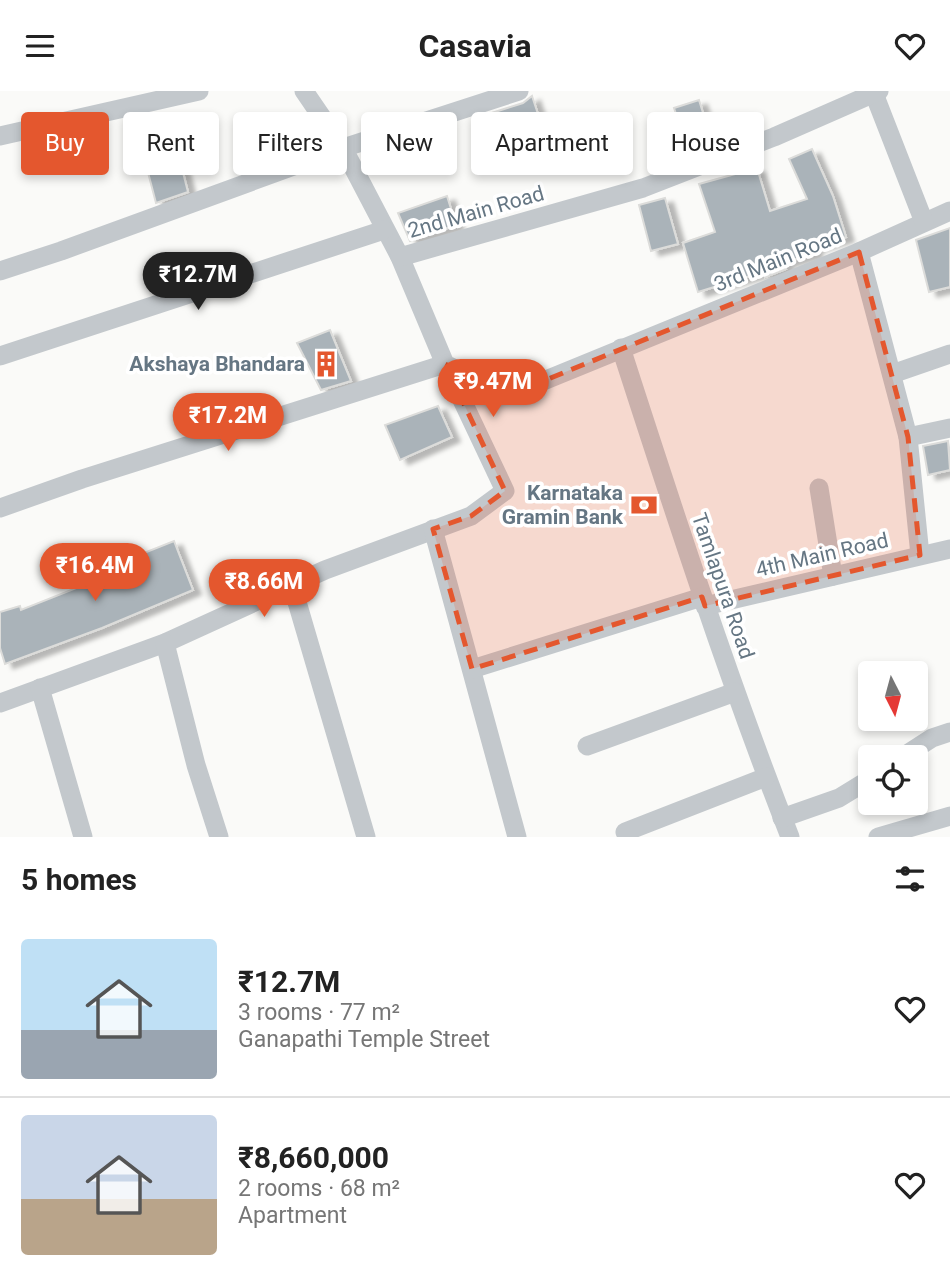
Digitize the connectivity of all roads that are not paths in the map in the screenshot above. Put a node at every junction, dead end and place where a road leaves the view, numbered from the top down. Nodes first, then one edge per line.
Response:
1 (199, 91) edge
2 (304, 91) edge
3 (519, 91) edge
4 (875, 92) edge
5 (318, 112) edge
6 (0, 137) edge
7 (347, 147) edge
8 (347, 156) edge
9 (270, 175) edge
10 (950, 211) edge
11 (925, 222) junction
12 (384, 230) junction
13 (859, 252) junction
14 (400, 257) junction
15 (0, 271) edge
16 (621, 348) junction
17 (950, 354) edge
18 (0, 356) edge
19 (445, 363) junction
20 (892, 374) junction
21 (950, 428) edge
22 (908, 437) junction
23 (819, 488) dead end
24 (0, 508) edge
25 (433, 529) junction
26 (950, 549) edge
27 (920, 555) junction
28 (833, 576) junction
29 (292, 585) junction
30 (704, 601) junction
31 (165, 643) junction
32 (472, 669) junction
33 (40, 688) junction
34 (735, 692) junction
35 (0, 703) edge
36 (950, 732) edge
37 (921, 745) edge
38 (587, 746) dead end
39 (766, 777) junction
40 (858, 786) edge
41 (950, 816) edge
42 (782, 818) junction
43 (625, 832) dead end
44 (83, 837) edge
45 (219, 837) edge
46 (366, 837) edge
47 (517, 837) edge
48 (790, 837) edge
49 (878, 837) edge

1 - 6 street
2 - 5 street
3 - 7 street
4 - 11 street
4 - 14 street, 2nd Main Road
8 - 12 street
9 - 15 street
10 - 11 street, 3rd Main Road
11 - 13 street, 3rd Main Road
12 - 14 street
12 - 18 street
13 - 16 street, 3rd Main Road
13 - 20 street
14 - 19 street
16 - 19 street, 3rd Main Road
16 - 30 street, Tamlapura Road
17 - 20 street
19 - 24 street
19 - 25 street
20 - 22 street
21 - 22 street
22 - 27 street
23 - 28 street
25 - 29 street
25 - 32 street
26 - 27 street, 4th Main Road
27 - 28 street, 4th Main Road
28 - 30 street, 4th Main Road
29 - 31 street
29 - 46 street
30 - 32 street, 4th Main Road
30 - 34 street, Tamlapura Road
31 - 33 street
31 - 45 street
32 - 47 street
33 - 35 street
33 - 44 street
34 - 38 street
34 - 39 street, Tamlapura Road
36 - 37 street
39 - 42 street, Tamlapura Road
39 - 43 street
40 - 42 street
41 - 49 street
42 - 48 street, Tamlapura Road

